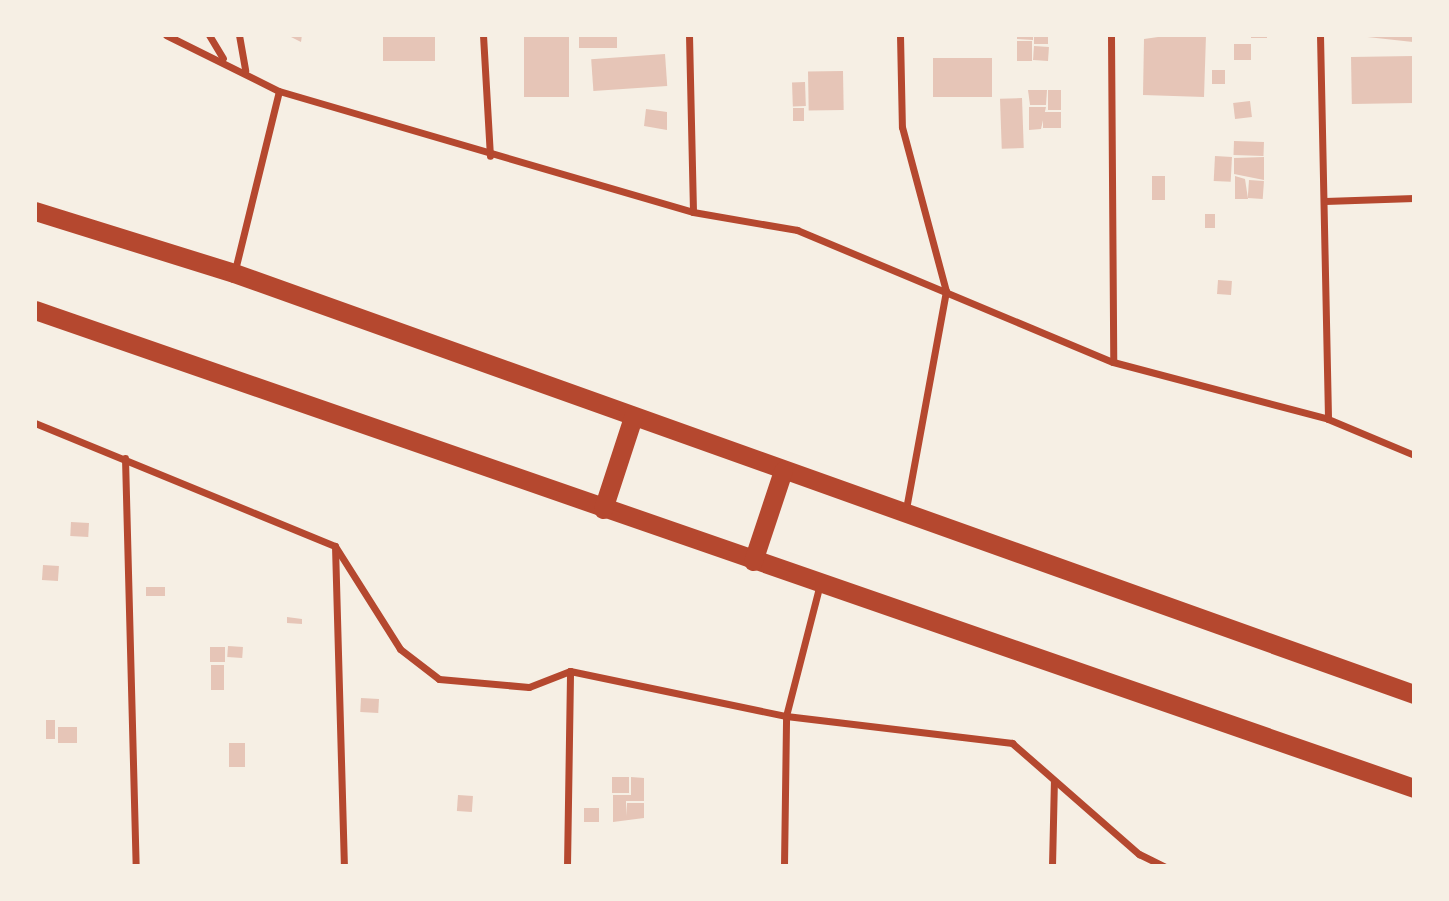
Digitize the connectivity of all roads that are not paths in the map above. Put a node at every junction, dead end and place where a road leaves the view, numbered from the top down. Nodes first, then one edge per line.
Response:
1 (166, 35) edge
2 (209, 35) edge
3 (239, 35) edge
4 (483, 35) edge
5 (689, 35) edge
6 (900, 35) edge
7 (1111, 35) edge
8 (1321, 35) edge
9 (223, 58) junction
10 (245, 70) junction
11 (279, 91) junction
12 (490, 156) junction
13 (1414, 198) edge
14 (1325, 201) junction
15 (35, 211) edge
16 (693, 212) junction
17 (234, 273) junction
18 (946, 291) junction
19 (35, 310) edge
20 (1113, 362) junction
21 (633, 417) junction
22 (1328, 419) junction
23 (35, 423) edge
24 (1414, 455) edge
25 (125, 458) junction
26 (783, 471) junction
27 (603, 509) junction
28 (906, 509) junction
29 (335, 546) junction
30 (753, 561) junction
31 (820, 584) junction
32 (569, 671) junction
33 (1414, 694) edge
34 (786, 716) junction
35 (1054, 781) junction
36 (1414, 788) edge
37 (136, 866) edge
38 (344, 866) edge
39 (567, 866) edge
40 (785, 866) edge
41 (1052, 866) edge
42 (1164, 866) edge

1 - 9 street
2 - 9 street
3 - 10 street
4 - 12 street
5 - 16 street
6 - 18 street
7 - 20 street
8 - 14 street
9 - 10 street
10 - 11 street
11 - 12 street
11 - 17 street
12 - 16 street
13 - 14 street
14 - 22 street
15 - 17 highway
16 - 18 street
17 - 21 highway
18 - 20 street
18 - 28 street
19 - 27 highway
20 - 22 street
21 - 26 highway
21 - 27 highway
22 - 24 street
23 - 25 street
25 - 29 street
25 - 37 street
26 - 28 highway
26 - 30 highway
27 - 30 highway
28 - 33 highway
29 - 32 street
29 - 38 street
30 - 31 highway
31 - 34 street
31 - 36 highway
32 - 34 street
32 - 39 street
34 - 35 street
34 - 40 street
35 - 41 street
35 - 42 street

